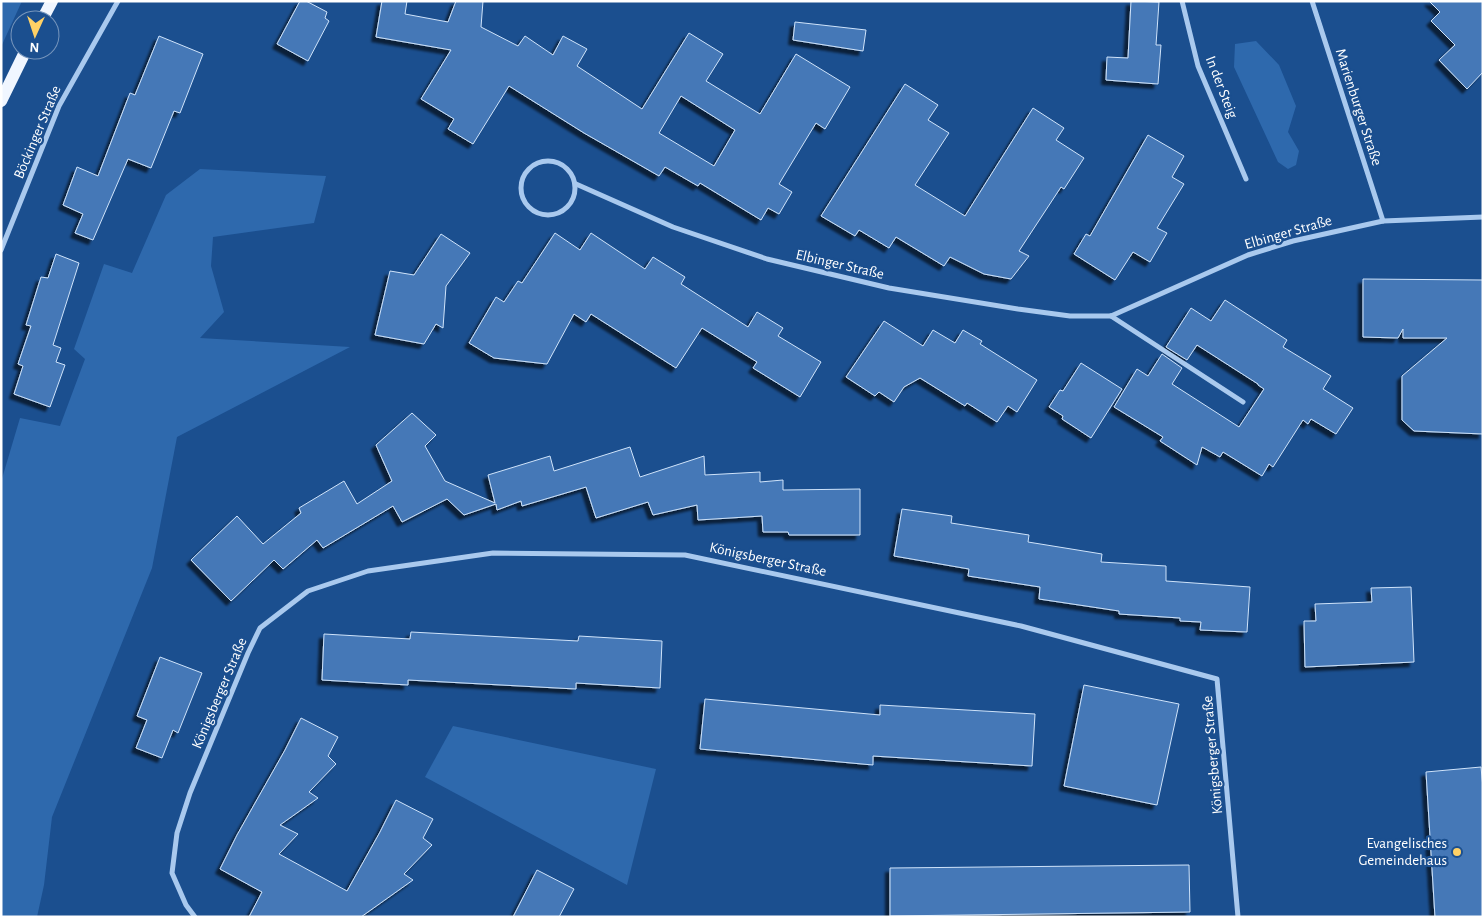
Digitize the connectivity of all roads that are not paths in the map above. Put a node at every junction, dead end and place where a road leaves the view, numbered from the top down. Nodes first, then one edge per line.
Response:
1 (118, 1) edge
2 (1182, 1) edge
3 (1312, 1) edge
4 (21, 60) edge
5 (1, 101) edge
6 (1246, 179) dead end
7 (576, 184) junction
8 (1483, 217) edge
9 (1383, 221) junction
10 (1, 250) edge
11 (1111, 316) junction
12 (1243, 402) dead end
13 (195, 917) edge
14 (1238, 917) edge

1 - 10 street, Böckinger Straße
2 - 6 street, In der Steig
3 - 9 street, Marienburger Straße
4 - 5 main road
7 - 7 street
7 - 11 street, Elbinger Straße
8 - 9 street, Elbinger Straße
9 - 11 street, Elbinger Straße
11 - 12 street
13 - 14 street, Königsberger Straße

